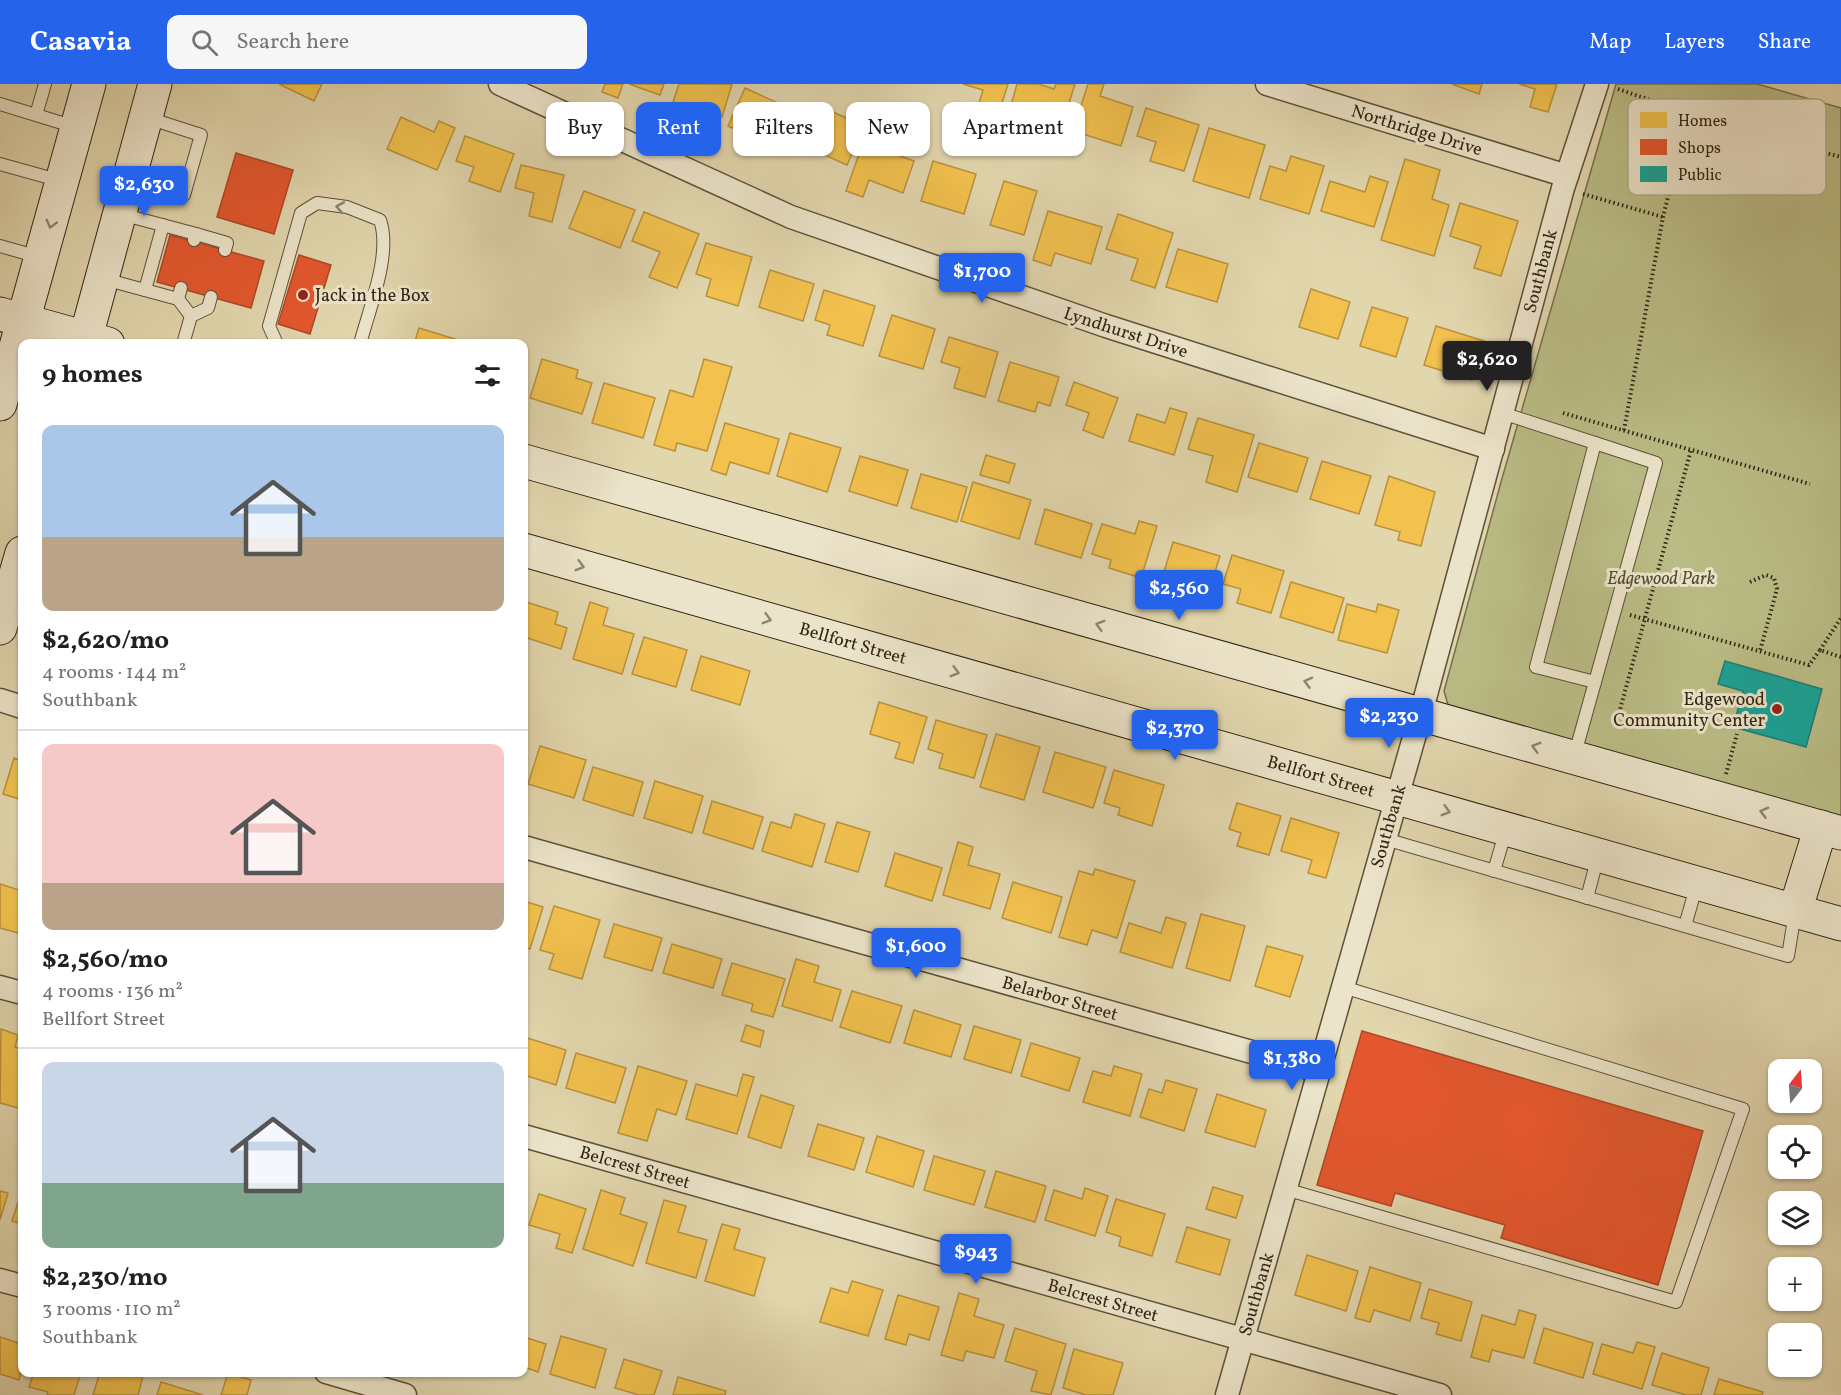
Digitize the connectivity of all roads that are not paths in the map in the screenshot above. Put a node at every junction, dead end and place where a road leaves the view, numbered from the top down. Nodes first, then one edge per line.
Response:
1 (45, 84) edge
2 (89, 84) edge
3 (155, 84) edge
4 (500, 84) edge
5 (1267, 84) edge
6 (1606, 86) edge
7 (0, 104) edge
8 (36, 115) junction
9 (146, 118) junction
10 (77, 127) junction
11 (0, 164) edge
12 (129, 178) junction
13 (62, 182) junction
14 (1565, 182) junction
15 (119, 213) junction
16 (163, 225) junction
17 (0, 246) edge
18 (225, 250) dead end
19 (42, 258) junction
20 (101, 278) junction
21 (144, 290) junction
22 (211, 297) dead end
23 (191, 316) junction
24 (12, 317) edge
25 (86, 339) edge
26 (93, 339) edge
27 (184, 339) edge
28 (275, 339) edge
29 (361, 339) edge
30 (0, 404) edge
31 (18, 409) edge
32 (1502, 413) junction
33 (1595, 443) junction
34 (1493, 449) junction
35 (528, 462) edge
36 (528, 551) edge
37 (18, 567) edge
38 (0, 628) edge
39 (1594, 682) junction
40 (0, 700) edge
41 (18, 705) edge
42 (1421, 713) junction
43 (1574, 758) junction
44 (1396, 798) junction
45 (1507, 828) junction
46 (1831, 830) edge
47 (1384, 839) junction
48 (528, 848) edge
49 (1598, 854) junction
50 (1494, 871) junction
51 (1697, 883) junction
52 (1587, 898) junction
53 (1796, 911) junction
54 (1841, 924) edge
55 (1684, 926) junction
56 (0, 987) edge
57 (1343, 987) junction
58 (18, 992) edge
59 (1319, 1071) junction
60 (528, 1137) edge
61 (1286, 1189) junction
62 (0, 1280) edge
63 (18, 1285) edge
64 (1242, 1340) junction
65 (343, 1377) edge
66 (405, 1395) edge
67 (1227, 1395) edge
68 (1440, 1395) edge

1 - 8 lane
2 - 10 main road
3 - 9 main road
4 - 34 street, Lyndhurst Drive
5 - 14 street, Northridge Drive
6 - 14 street, Southbank
7 - 8 lane
8 - 10 lane
9 - 12 main road
9 - 12 lane
10 - 13 main road
11 - 13 lane
12 - 15 main road
13 -> 19 main road
14 - 32 street, Southbank
15 - 16 lane
15 - 20 main road
16 - 18 lane
16 - 21 lane
17 - 19 lane
19 - 24 main road
20 - 21 lane
20 - 26 main road
21 - 23 lane
22 - 23 lane
23 - 27 lane
24 - 25 main road
24 - 30 main road
29 -> 28 lane
30 - 31 main road
32 - 33 lane
32 - 34 street, Southbank
33 - 39 lane
33 - 39 lane
34 - 42 street, Southbank
42 -> 35 main road
36 -> 44 main road, Bellfort Street
37 - 38 main road
39 - 43 lane
40 - 41 street
43 -> 42 main road
42 - 44 street, Southbank
46 -> 43 main road
44 -> 45 main road, Bellfort Street
44 - 47 street, Southbank
45 - 49 main road, Bellfort Street
45 - 50 lane
46 - 53 main road
47 - 50 lane
47 - 57 street, Southbank
48 - 59 street, Belarbor Street
49 - 51 main road, Bellfort Street
49 - 52 lane
50 - 52 lane
51 - 53 main road, Bellfort Street
51 - 55 lane
52 - 55 lane
53 - 54 main road, Bellfort Street
53 - 55 lane
56 - 58 street
57 - 59 street, Southbank
57 - 61 lane
59 - 61 street, Southbank
60 - 64 street, Belcrest Street
61 - 64 street, Southbank
62 - 63 street
64 - 67 street, Southbank
64 - 68 street, Belcrest Street
65 - 66 street

